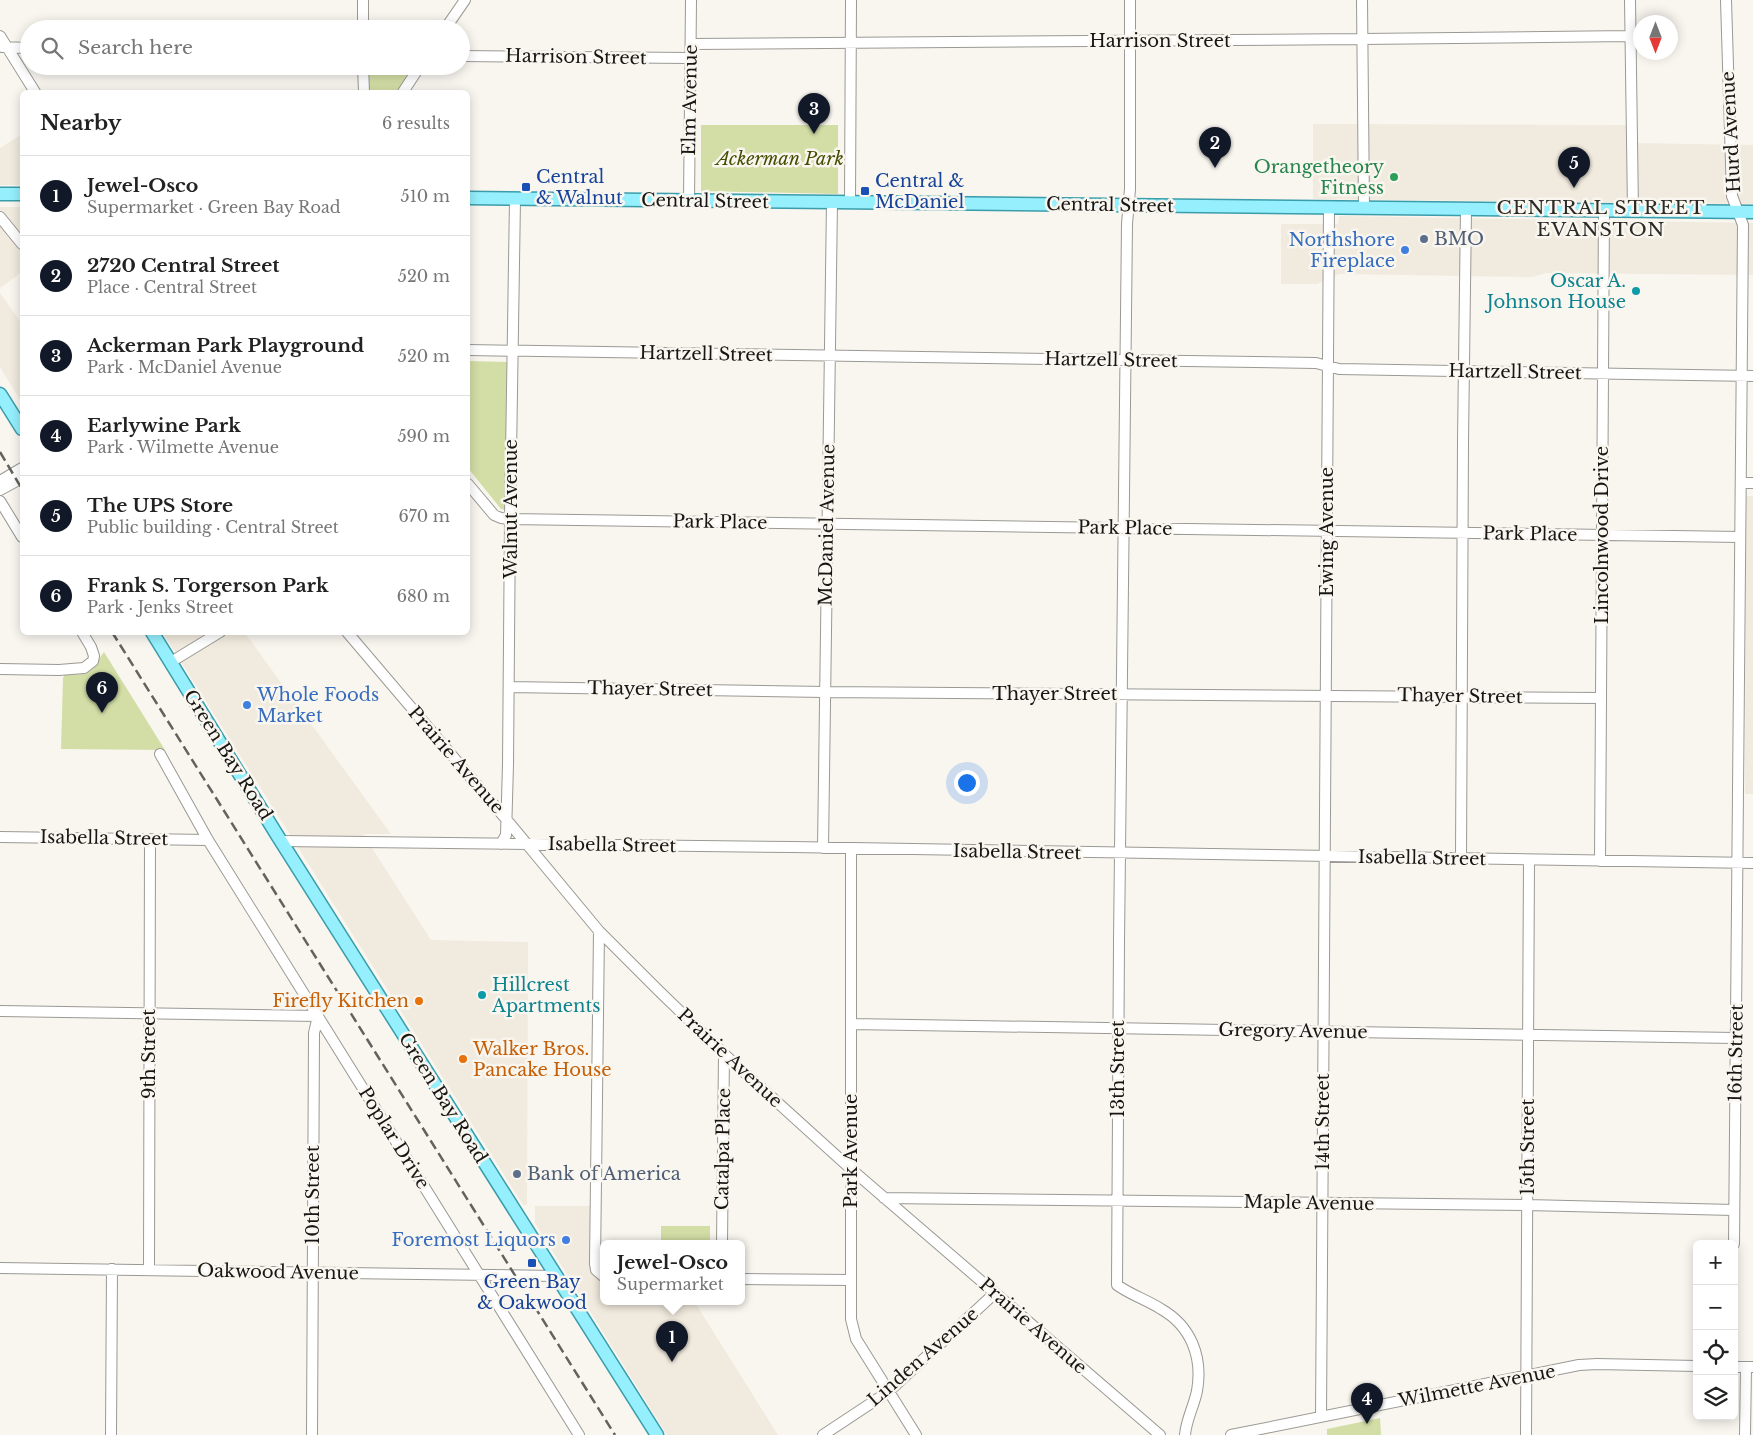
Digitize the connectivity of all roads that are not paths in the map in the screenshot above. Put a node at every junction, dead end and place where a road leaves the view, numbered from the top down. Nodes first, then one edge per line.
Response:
1 (363, 0) edge
2 (465, 0) edge
3 (691, 0) edge
4 (850, 0) edge
5 (1130, 0) edge
6 (1362, 0) edge
7 (1630, 0) edge
8 (1726, 0) edge
9 (363, 20) edge
10 (451, 20) edge
11 (0, 36) edge
12 (1629, 36) junction
13 (1362, 40) junction
14 (1130, 41) junction
15 (850, 43) junction
16 (691, 44) junction
17 (3, 47) edge
18 (20, 48) edge
19 (470, 56) edge
20 (691, 58) junction
21 (20, 71) edge
22 (23, 75) edge
23 (363, 75) edge
24 (414, 75) edge
25 (34, 90) edge
26 (364, 90) edge
27 (404, 90) edge
28 (0, 194) edge
29 (20, 194) edge
30 (470, 198) edge
31 (515, 199) junction
32 (689, 201) junction
33 (832, 202) junction
34 (850, 202) junction
35 (1128, 205) junction
36 (1329, 207) junction
37 (1364, 208) junction
38 (1466, 208) junction
39 (1604, 210) junction
40 (1632, 210) junction
41 (1738, 212) junction
42 (1753, 212) edge
43 (0, 217) edge
44 (20, 242) edge
45 (470, 350) edge
46 (513, 350) junction
47 (830, 356) junction
48 (1126, 360) junction
49 (1328, 366) junction
50 (1465, 371) junction
51 (1603, 373) junction
52 (1748, 376) edge
53 (0, 394) edge
54 (20, 426) edge
55 (20, 469) edge
56 (20, 479) edge
57 (0, 481) edge
58 (1741, 483) junction
59 (1753, 483) edge
60 (470, 486) edge
61 (0, 490) edge
62 (0, 501) edge
63 (510, 519) junction
64 (827, 524) junction
65 (1124, 528) junction
66 (1327, 531) junction
67 (1463, 533) junction
68 (20, 534) edge
69 (1602, 536) junction
70 (1740, 538) junction
71 (84, 635) edge
72 (154, 635) edge
73 (215, 635) edge
74 (350, 635) edge
75 (171, 662) junction
76 (0, 669) edge
77 (509, 687) junction
78 (825, 692) junction
79 (1122, 694) junction
80 (1326, 695) junction
81 (1462, 696) junction
82 (1601, 698) junction
83 (160, 754) dead end
84 (506, 819) junction
85 (0, 837) edge
86 (150, 839) junction
87 (208, 840) junction
88 (281, 841) junction
89 (501, 844) junction
90 (526, 844) junction
91 (823, 848) junction
92 (851, 848) junction
93 (1120, 854) junction
94 (1325, 857) junction
95 (1461, 859) junction
96 (1529, 860) junction
97 (1600, 861) junction
98 (1738, 863) junction
99 (1753, 863) edge
100 (599, 931) junction
101 (0, 1011) edge
102 (149, 1014) junction
103 (318, 1016) junction
104 (851, 1024) junction
105 (1118, 1029) junction
106 (1324, 1032) junction
107 (1528, 1035) junction
108 (1736, 1038) junction
109 (724, 1054) junction
110 (851, 1169) junction
111 (884, 1198) junction
112 (1118, 1200) junction
113 (1323, 1203) junction
114 (1527, 1205) junction
115 (1734, 1210) junction
116 (722, 1240) edge
117 (1734, 1240) edge
118 (0, 1268) edge
119 (112, 1269) junction
120 (149, 1270) junction
121 (313, 1272) junction
122 (600, 1274) edge
123 (479, 1275) junction
124 (556, 1276) junction
125 (745, 1279) edge
126 (851, 1280) junction
127 (995, 1293) junction
128 (1693, 1366) edge
129 (1749, 1367) edge
130 (1526, 1377) junction
131 (888, 1392) junction
132 (1321, 1417) junction
133 (111, 1435) edge
134 (312, 1435) edge
135 (579, 1435) edge
136 (657, 1435) edge
137 (823, 1435) edge
138 (916, 1435) edge
139 (1160, 1435) edge
140 (1185, 1435) edge
141 (1231, 1435) edge
142 (1526, 1435) edge
143 (1745, 1435) edge

1 - 9 street
2 - 10 street
3 - 16 street, Elm Avenue
4 - 15 street
5 - 14 street, 13th Street
6 - 13 street
7 - 12 street
8 - 41 street, Hurd Avenue
11 - 17 street
12 - 13 street, Harrison Street
12 - 40 street
13 - 14 street, Harrison Street
13 - 37 street
14 - 15 street, Harrison Street
14 - 35 street, 13th Street
15 - 16 street, Harrison Street
15 - 34 street
16 - 20 street, Elm Avenue
17 - 18 street
17 - 21 street
19 - 20 street, Harrison Street
20 - 32 street, Elm Avenue
22 - 25 street
23 - 26 street
24 - 27 street
28 - 29 main road
30 - 31 main road, Central Street
31 - 32 main road, Central Street
31 - 46 street, Walnut Avenue
32 - 33 main road, Central Street
33 - 34 main road, Central Street
33 - 47 street, McDaniel Avenue
34 - 35 main road, Central Street
35 - 36 main road, Central Street
35 - 48 street, 13th Street
36 - 37 main road, Central Street
36 - 49 street, Ewing Avenue
37 - 38 main road, Central Street
38 - 39 main road, Central Street
38 - 50 street
39 - 40 main road, Central Street
39 - 51 street, Lincolnwood Drive
40 - 41 main road, Central Street
41 - 42 main road, Central Street
41 - 52 street, Hurd Avenue
43 - 44 street
45 - 46 street, Hartzell Street
46 - 47 street, Hartzell Street
46 - 63 street, Walnut Avenue
47 - 48 street, Hartzell Street
47 - 64 street, McDaniel Avenue
48 - 49 street, Hartzell Street
48 - 65 street, 13th Street
49 - 50 street, Hartzell Street
49 - 66 street, Ewing Avenue
50 - 51 street, Hartzell Street
50 - 67 street
51 - 52 street, Hartzell Street
51 - 69 street, Lincolnwood Drive
52 - 58 street, Hurd Avenue
53 - 54 main road
55 - 57 street
56 - 61 street
58 - 59 street
58 - 70 street, Hurd Avenue
60 - 63 street
62 - 68 street
63 - 64 street, Park Place
63 - 77 street, Walnut Avenue
64 - 65 street, Park Place
64 - 78 street, McDaniel Avenue
65 - 66 street, Park Place
65 - 79 street, 13th Street
66 - 67 street, Park Place
66 - 80 street, Ewing Avenue
67 - 69 street, Park Place
67 - 81 street
69 - 70 street, Park Place
69 - 82 street, Lincolnwood Drive
70 - 98 street, Hurd Avenue
71 - 76 street
72 - 75 main road, Green Bay Road
73 - 75 street
74 - 84 street, Prairie Avenue
75 - 88 main road, Green Bay Road
77 - 78 street, Thayer Street
77 - 84 street, Walnut Avenue
78 - 79 street, Thayer Street
78 - 91 street, McDaniel Avenue
79 - 80 street, Thayer Street
79 - 93 street, 13th Street
80 - 81 street, Thayer Street
80 - 94 street, Ewing Avenue
81 - 82 street, Thayer Street
81 - 95 street
82 - 97 street, Lincolnwood Drive
83 - 87 street, Poplar Drive
84 - 89 street, Walnut Avenue
84 - 90 street, Prairie Avenue
85 - 86 street, Isabella Street
86 - 87 street, Isabella Street
86 - 102 street, 9th Street
87 - 103 street, Poplar Drive
88 - 89 street, Isabella Street
88 - 124 main road, Green Bay Road
89 - 90 street, Isabella Street
90 - 91 street, Isabella Street
90 - 100 street, Prairie Avenue
91 - 92 street, Isabella Street
92 - 93 street, Isabella Street
92 - 104 street, Park Avenue
93 - 94 street, Isabella Street
93 - 105 street, 13th Street
94 - 95 street, Isabella Street
94 - 106 street, 14th Street
95 - 96 street, Isabella Street
96 - 97 street, Isabella Street
96 - 107 street, 15th Street
97 - 98 street, Isabella Street
98 - 99 street, Isabella Street
98 - 108 street, 16th Street
100 - 109 street, Prairie Avenue
100 - 122 street
101 - 102 street
102 - 103 street
102 - 120 street, 9th Street
103 - 121 street, 10th Street
103 - 123 street, Poplar Drive
104 - 105 street, Gregory Avenue
104 - 110 street, Park Avenue
105 - 106 street, Gregory Avenue
105 - 112 street, 13th Street
106 - 107 street, Gregory Avenue
106 - 113 street, 14th Street
107 - 108 street, Gregory Avenue
107 - 114 street, 15th Street
108 - 115 street, 16th Street
109 - 110 street, Prairie Avenue
109 - 116 street, Catalpa Place
110 - 111 street, Prairie Avenue
110 - 126 street, Park Avenue
111 - 112 street, Maple Avenue
111 - 127 street, Prairie Avenue
112 - 113 street, Maple Avenue
112 - 140 street, 13th Street
113 - 114 street, Maple Avenue
113 - 132 street, 14th Street
114 - 115 street, Maple Avenue
114 - 130 street, 15th Street
115 - 117 street, 16th Street
118 - 119 street, Oakwood Avenue
119 - 120 street, Oakwood Avenue
119 - 133 street
120 - 121 street, Oakwood Avenue
121 - 123 street, Oakwood Avenue
121 - 134 street, 10th Street
123 - 124 street, Oakwood Avenue
123 - 135 street, Poplar Drive
124 - 136 main road, Green Bay Road
125 - 126 street
126 - 131 street, Park Avenue
127 - 131 street, Linden Avenue
127 - 139 street, Prairie Avenue
128 - 130 street, Wilmette Avenue
129 - 143 street
130 - 132 street, Wilmette Avenue
130 - 142 street, 15th Street
131 - 137 street, Linden Avenue
131 - 138 street, Park Avenue
132 - 141 street, Wilmette Avenue

